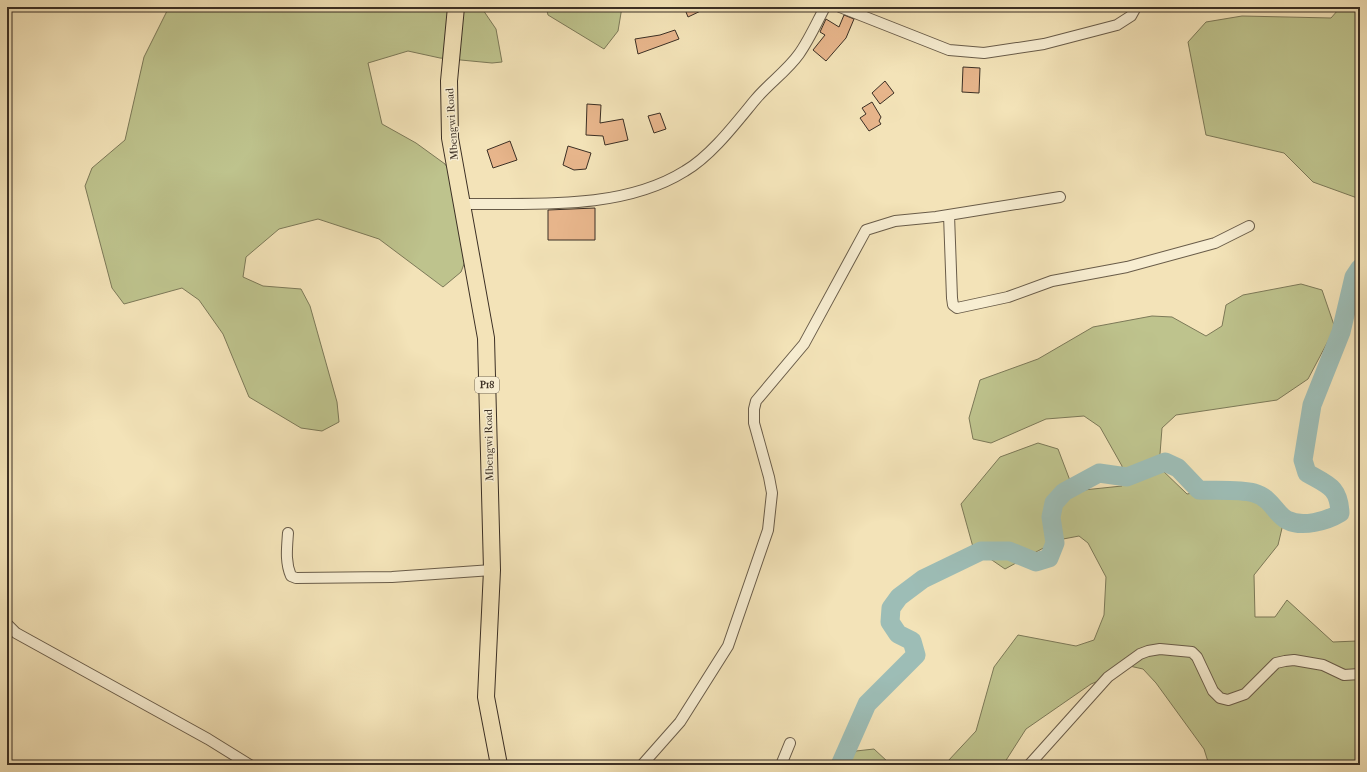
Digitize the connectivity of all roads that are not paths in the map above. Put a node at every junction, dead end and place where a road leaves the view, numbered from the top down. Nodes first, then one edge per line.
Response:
1 (456, 7) edge
2 (825, 7) edge
3 (840, 7) edge
4 (1136, 7) edge
5 (1060, 197) dead end
6 (461, 204) junction
7 (949, 215) junction
8 (1249, 226) dead end
9 (288, 533) dead end
10 (492, 570) junction
11 (7, 624) edge
12 (1360, 674) edge
13 (790, 743) dead end
14 (250, 765) edge
15 (499, 765) edge
16 (642, 765) edge
17 (781, 765) edge
18 (1029, 765) edge

1 - 6 main road, Mbengwi Road / P18
2 - 6 street
3 - 4 street
5 - 7 street
6 - 10 main road, Mbengwi Road / P18
7 - 8 street
7 - 16 street
9 - 10 street
10 - 15 main road, Mbengwi Road / P18
11 - 14 street
12 - 18 street
13 - 17 street

